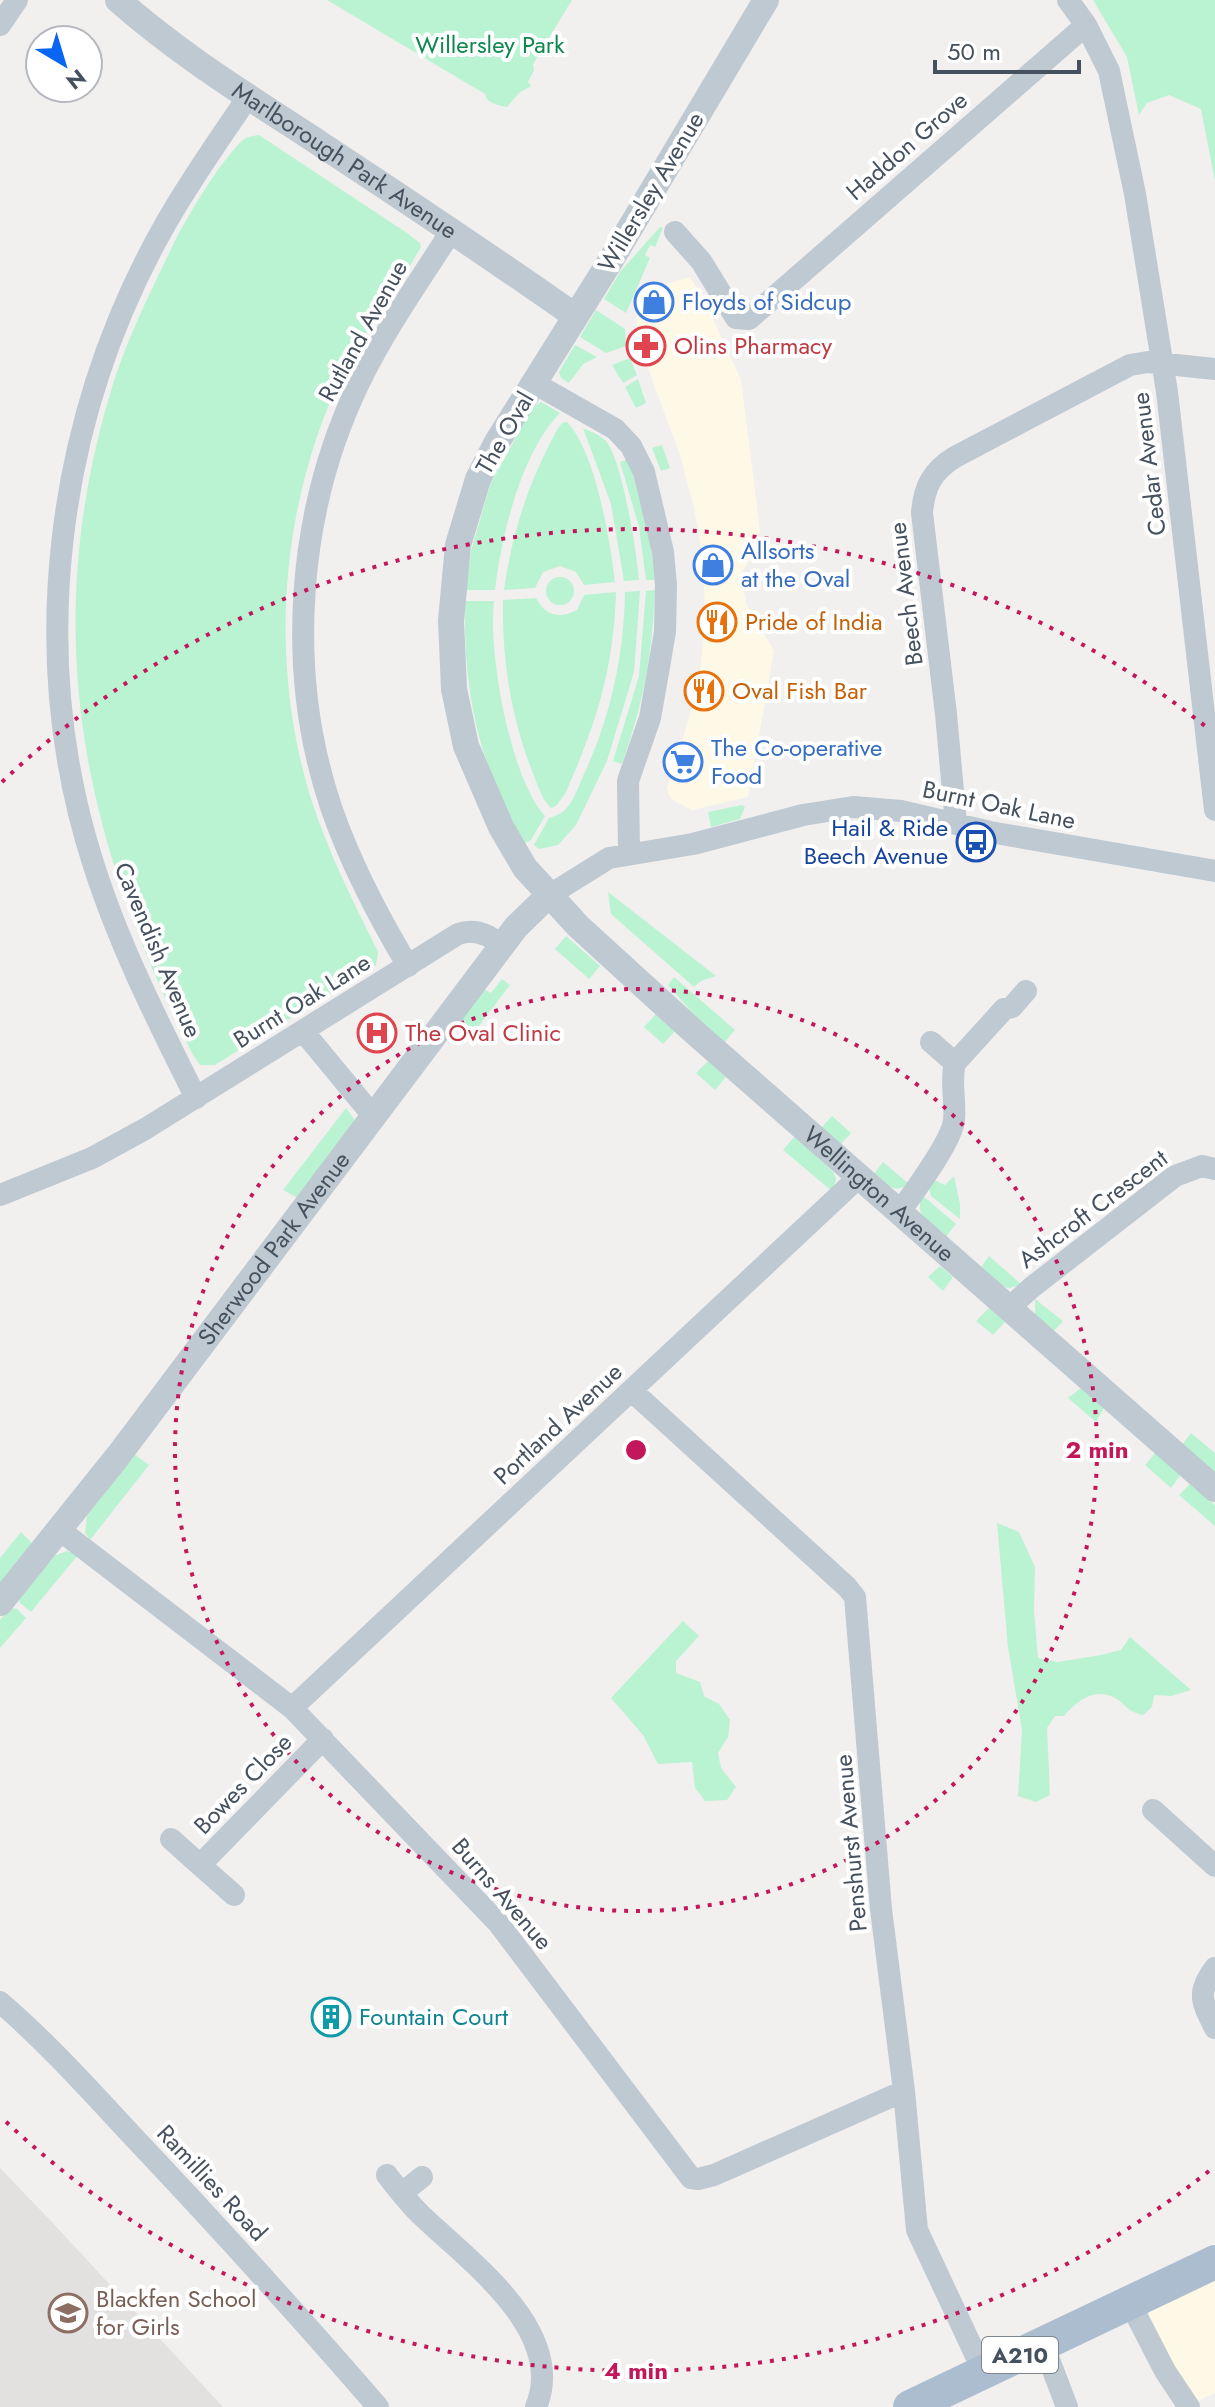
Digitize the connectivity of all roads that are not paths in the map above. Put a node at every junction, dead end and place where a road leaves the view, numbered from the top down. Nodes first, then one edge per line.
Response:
1 (17, 0) edge
2 (118, 0) edge
3 (766, 0) edge
4 (1068, 0) edge
5 (0, 25) edge
6 (1086, 25) junction
7 (248, 97) junction
8 (452, 230) junction
9 (675, 232) dead end
10 (575, 316) junction
11 (1162, 364) junction
12 (1215, 369) edge
13 (534, 383) junction
14 (1215, 810) edge
15 (956, 824) junction
16 (629, 853) junction
17 (1215, 871) edge
18 (548, 896) junction
19 (502, 946) junction
20 (408, 966) junction
21 (1026, 991) dead end
22 (303, 1031) junction
23 (931, 1042) dead end
24 (955, 1063) junction
25 (196, 1098) junction
26 (374, 1117) junction
27 (1215, 1169) edge
28 (859, 1177) junction
29 (0, 1195) edge
30 (899, 1213) junction
31 (1008, 1309) junction
32 (632, 1391) junction
33 (1215, 1489) edge
34 (61, 1531) junction
35 (0, 1603) edge
36 (292, 1708) junction
37 (323, 1739) junction
38 (1153, 1810) dead end
39 (171, 1839) dead end
40 (200, 1865) junction
41 (1215, 1866) edge
42 (234, 1895) dead end
43 (1215, 1968) edge
44 (0, 2002) edge
45 (1215, 2028) edge
46 (904, 2091) junction
47 (387, 2175) dead end
48 (422, 2177) dead end
49 (402, 2193) junction
50 (1215, 2262) edge
51 (1130, 2303) junction
52 (1043, 2344) junction
53 (984, 2373) junction
54 (378, 2407) edge
55 (536, 2407) edge
56 (910, 2407) edge
57 (1067, 2407) edge
58 (1189, 2407) edge

1 - 5 street
2 - 7 street, Marlborough Park Avenue
3 - 10 street, Willersley Avenue
4 - 6 street
6 - 9 street, Haddon Grove
6 - 11 street, Cedar Avenue
7 - 8 street, Marlborough Park Avenue
7 - 25 street, Cavendish Avenue
8 - 10 street, Marlborough Park Avenue
8 - 20 street, Rutland Avenue
10 - 13 street, Willersley Avenue
11 - 12 street, Beech Avenue
11 - 14 street, Cedar Avenue
11 - 15 street, Beech Avenue
13 - 16 street, The Oval
13 - 18 street, The Oval
15 - 16 street, Burnt Oak Lane
15 - 17 street, Burnt Oak Lane
16 - 18 street, Burnt Oak Lane
18 - 19 street, Sherwood Park Avenue
18 - 28 street, Wellington Avenue
19 - 20 street, Burnt Oak Lane
19 - 26 street, Sherwood Park Avenue
20 - 22 street, Burnt Oak Lane
21 - 24 street
22 - 25 street, Burnt Oak Lane
22 - 26 street
23 - 24 street
24 - 30 street
25 - 29 street, Burnt Oak Lane
26 - 34 street, Sherwood Park Avenue
27 - 31 street, Ashcroft Crescent
28 - 30 street, Wellington Avenue
28 - 32 street, Portland Avenue
30 - 31 street, Wellington Avenue
31 - 33 street, Wellington Avenue
32 - 36 street, Portland Avenue
32 - 46 street, Penshurst Avenue
34 - 35 street, Sherwood Park Avenue
34 - 36 street, Burns Avenue
36 - 37 street, Burns Avenue
37 - 40 street, Bowes Close
37 - 46 street, Burns Avenue
38 - 41 street
39 - 40 street, Bowes Close
40 - 42 street, Bowes Close
43 - 45 street
44 - 54 street, Ramillies Road
46 - 53 street, Penshurst Avenue
47 - 49 street
48 - 49 street
49 - 55 street
50 - 51 main road, A210
51 - 52 main road, A210
51 - 58 street
52 - 53 main road, A210
52 - 57 street
53 - 56 main road, A210

